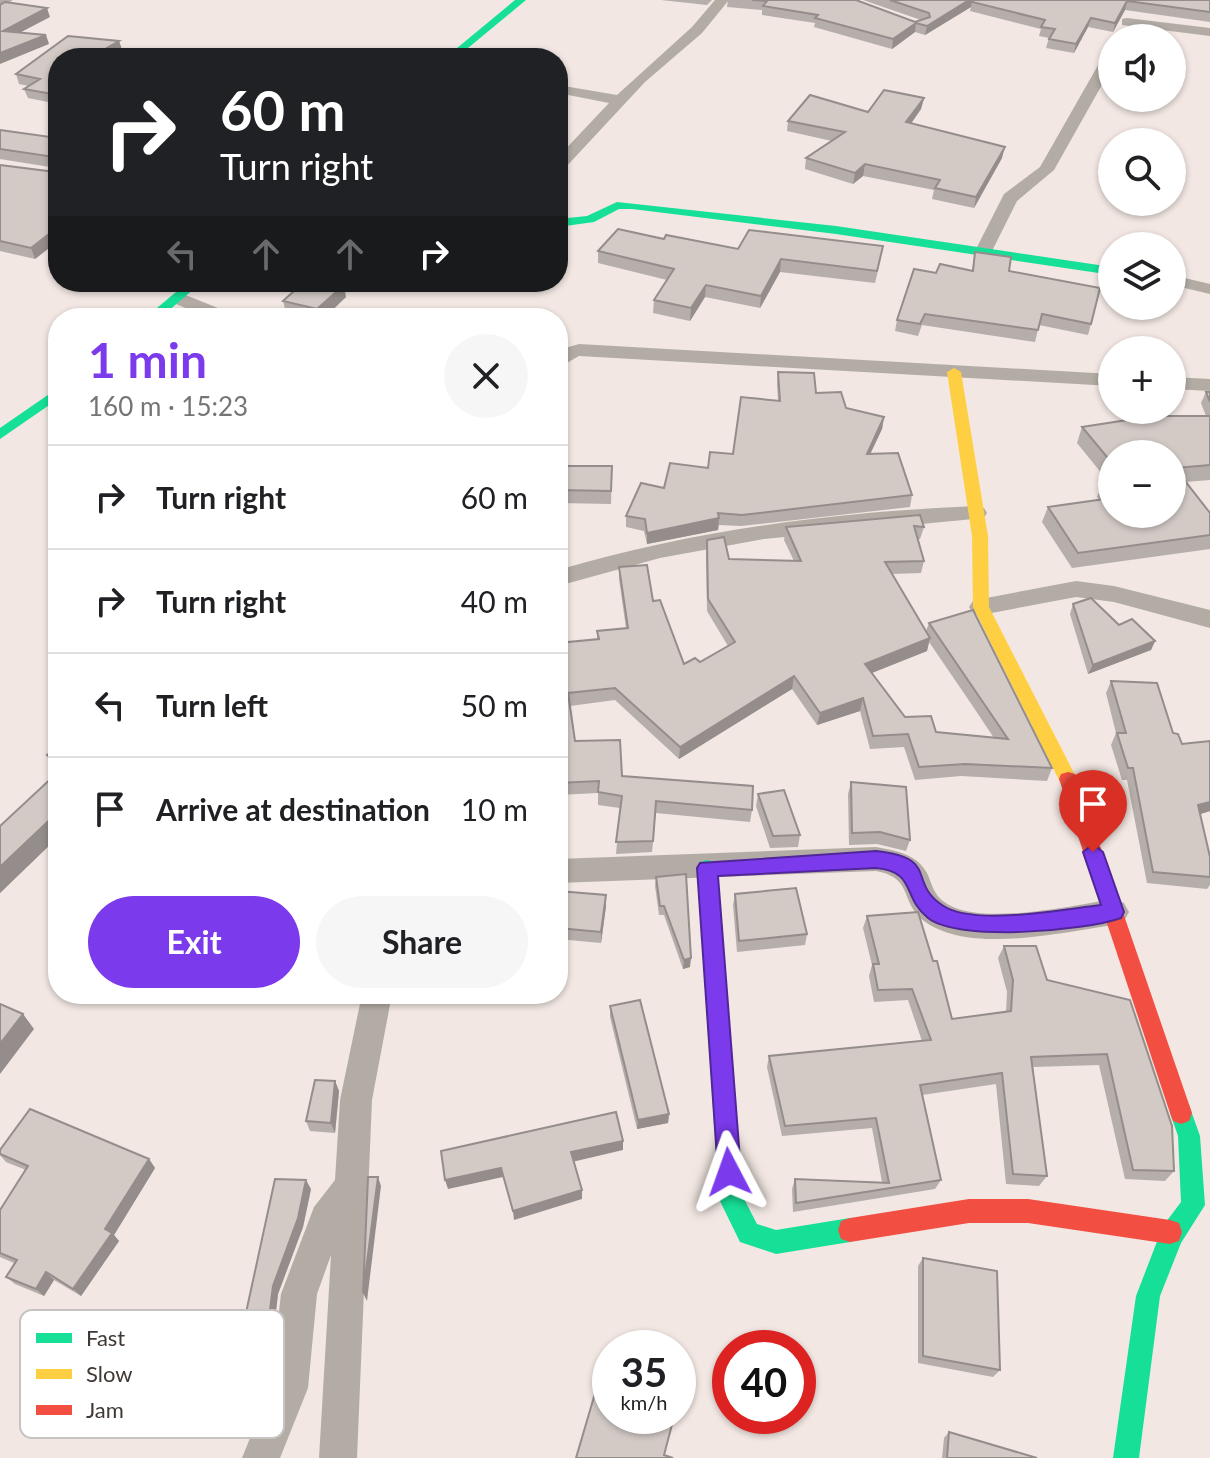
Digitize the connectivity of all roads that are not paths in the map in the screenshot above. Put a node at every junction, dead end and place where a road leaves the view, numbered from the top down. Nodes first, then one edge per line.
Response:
1 (6, 0) edge
2 (521, 0) edge
3 (722, 0) edge
4 (0, 3) edge
5 (1133, 5) edge
6 (1127, 22) joint
7 (1210, 32) edge
8 (462, 48) edge
9 (1098, 81) edge
10 (568, 91) edge
11 (620, 100) junction
12 (568, 155) edge
13 (568, 222) edge
14 (984, 251) junction
15 (1098, 269) edge
16 (1186, 283) edge
17 (1210, 289) edge
18 (185, 292) edge
19 (178, 298) junction
20 (165, 308) edge
21 (202, 308) edge
22 (568, 352) edge
23 (954, 372) junction
24 (1098, 379) edge
25 (1186, 384) edge
26 (1210, 385) edge
27 (48, 399) edge
28 (0, 435) edge
29 (976, 513) junction
30 (568, 575) edge
31 (981, 607) junction
32 (1210, 619) edge
33 (707, 868) junction
34 (568, 871) edge
35 (1114, 912) junction
36 (375, 1004) edge
37 (349, 1190) junction
38 (1170, 1232) junction
39 (284, 1400) edge
40 (269, 1438) edge
41 (261, 1458) edge
42 (338, 1458) edge
43 (1126, 1458) edge

1 - 4 street
2 - 8 street
3 - 11 street
5 - 6 street
6 - 7 street
9 - 14 street
10 - 11 street
11 - 12 street
13 - 14 street
14 - 15 street
16 - 17 street
18 - 19 street
19 - 20 street
19 - 21 street
22 - 23 street
23 - 24 street
23 - 29 street
25 - 26 street
27 - 28 street
29 - 30 street
29 - 31 street
31 - 32 street
31 - 35 street
33 - 34 street
33 - 35 street
33 - 38 street
35 - 38 street
36 - 37 street
37 - 39 street
37 - 42 street
38 - 43 street
40 - 41 street

